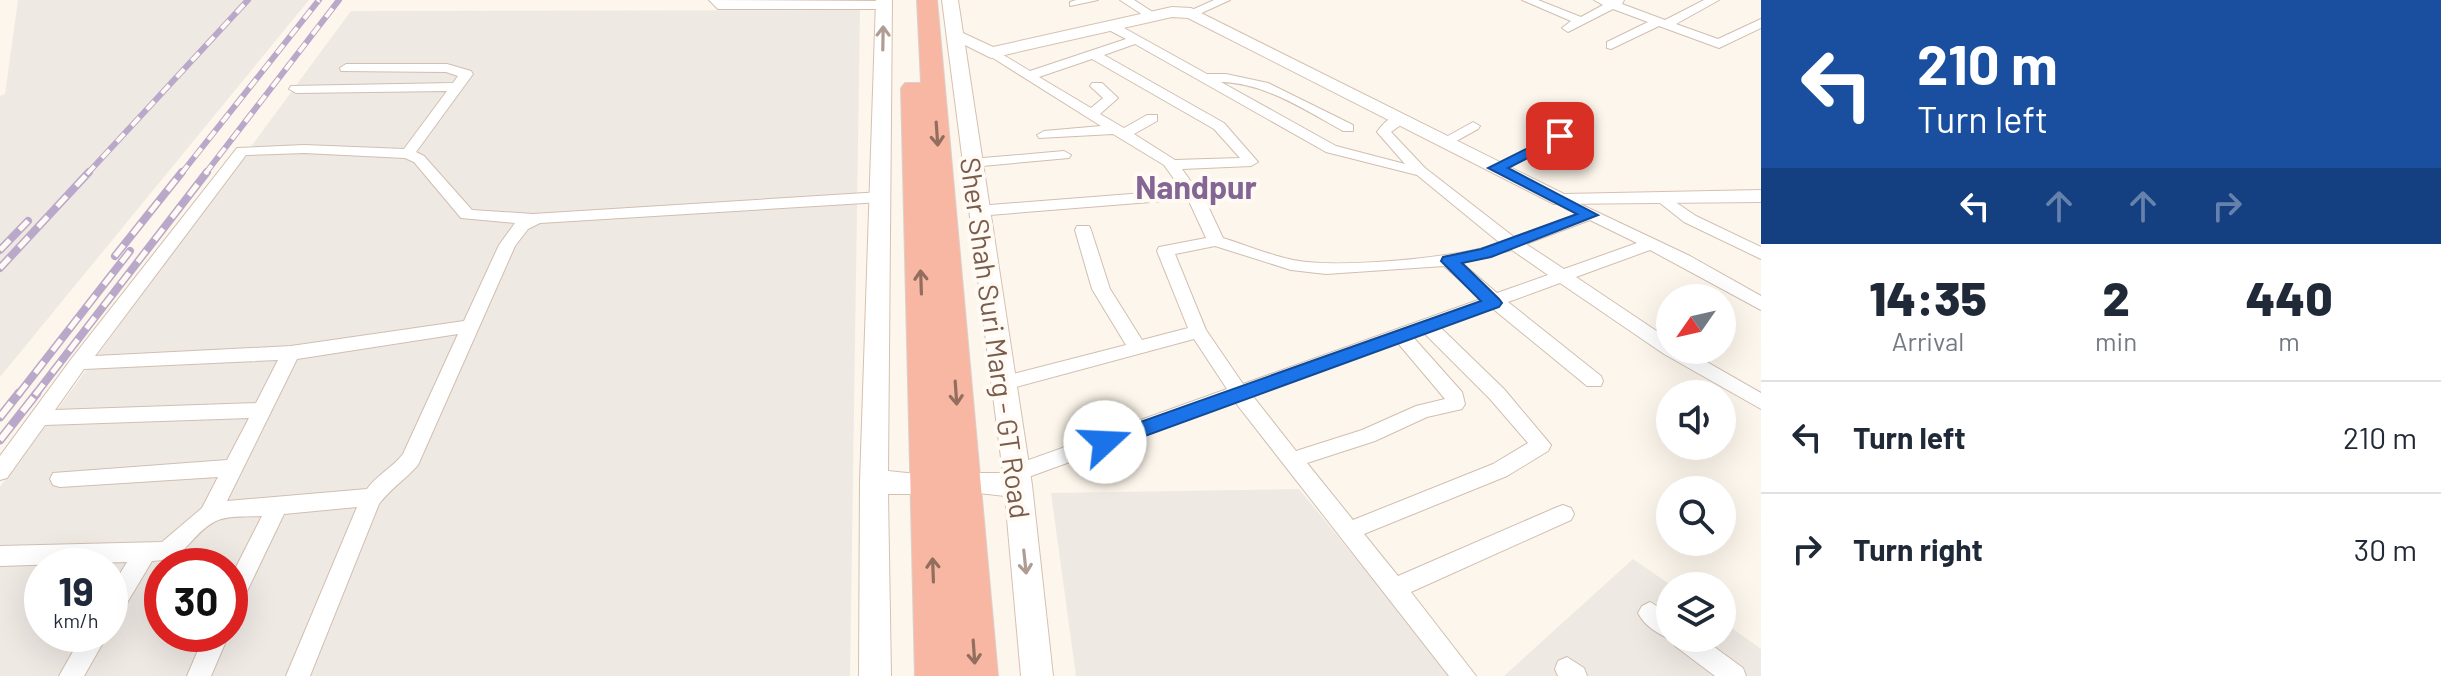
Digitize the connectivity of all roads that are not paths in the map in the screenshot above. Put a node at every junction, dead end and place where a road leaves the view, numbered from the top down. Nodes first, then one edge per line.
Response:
1 (715, 0) edge
2 (927, 0) edge
3 (950, 0) edge
4 (1092, 0) edge
5 (1126, 0) edge
6 (1224, 0) edge
7 (1528, 0) edge
8 (1713, 0) edge
9 (892, 2) edge
10 (1611, 2) edge
11 (1074, 4) dead end
12 (1191, 13) junction
13 (1153, 16) junction
14 (1581, 21) junction
15 (1661, 23) junction
16 (1761, 23) edge
17 (1111, 26) junction
18 (1568, 28) dead end
19 (953, 36) junction
20 (1136, 40) junction
21 (1611, 45) dead end
22 (991, 53) junction
23 (1093, 54) junction
24 (346, 68) dead end
25 (1028, 76) junction
26 (1207, 78) junction
27 (1097, 86) dead end
28 (458, 87) junction
29 (296, 89) dead end
30 (1092, 114) junction
31 (1152, 118) dead end
32 (1400, 119) junction
33 (1473, 126) dead end
34 (1348, 128) dead end
35 (1120, 131) junction
36 (1044, 135) dead end
37 (1560, 136) dead end
38 (1444, 142) junction
39 (408, 154) junction
40 (1064, 155) dead end
41 (971, 163) junction
42 (1173, 165) junction
43 (1496, 168) junction
44 (1419, 170) junction
45 (1193, 194) junction
46 (1761, 196) edge
47 (881, 197) junction
48 (1561, 200) junction
49 (1665, 200) junction
50 (977, 211) junction
51 (1590, 215) junction
52 (533, 219) junction
53 (1083, 230) dead end
54 (1216, 241) junction
55 (1512, 243) junction
56 (1651, 244) junction
57 (1761, 254) edge
58 (1449, 261) junction
59 (1562, 277) junction
60 (1493, 303) junction
61 (1761, 304) edge
62 (1427, 325) junction
63 (470, 326) junction
64 (1198, 332) junction
65 (1401, 335) junction
66 (1656, 339) edge
67 (1137, 348) junction
68 (291, 353) junction
69 (79, 363) junction
70 (1696, 364) edge
71 (1594, 381) dead end
72 (1005, 383) junction
73 (1239, 393) junction
74 (1761, 402) edge
75 (262, 410) junction
76 (39, 418) junction
77 (1292, 460) junction
78 (233, 468) junction
79 (0, 472) edge
80 (60, 479) dead end
81 (1017, 479) junction
82 (874, 482) junction
83 (916, 483) dead end
84 (980, 484) dead end
85 (373, 497) junction
86 (278, 505) junction
87 (210, 514) junction
88 (1563, 514) dead end
89 (1349, 531) junction
90 (172, 548) edge
91 (144, 552) edge
92 (144, 554) edge
93 (0, 556) edge
94 (248, 566) edge
95 (128, 581) edge
96 (1395, 588) junction
97 (1650, 613) dead end
98 (1656, 618) edge
99 (85, 652) edge
100 (209, 652) edge
101 (1702, 652) edge
102 (71, 676) edge
103 (199, 676) edge
104 (298, 676) edge
105 (875, 676) edge
106 (937, 676) edge
107 (976, 676) edge
108 (1037, 676) edge
109 (1464, 676) edge
110 (1734, 676) edge

1 - 9 street
2 -> 107 highway, Sher Shah Suri Marg - GT Road
3 - 19 street, Sher Shah Suri Marg - GT Road
4 - 11 street
5 - 13 street
6 - 12 street
7 - 14 street
8 - 15 street
47 -> 9 street
106 -> 9 highway, Sher Shah Suri Marg - GT Road
10 - 14 street
10 - 15 street
12 - 13 street
12 - 32 street
13 - 17 street
14 - 18 street
15 - 16 street
15 - 21 street
17 - 20 street
17 - 22 street
19 - 22 street
19 - 41 street, Sher Shah Suri Marg - GT Road
20 - 23 street
20 - 26 street
22 - 25 street
23 - 25 street
23 - 42 street
24 - 28 street
25 - 30 street
26 - 34 street
26 - 44 street
27 - 30 street
28 - 29 street
28 - 39 street
30 - 35 street
31 - 35 street
32 - 38 street
32 - 44 street
33 - 38 street
35 - 36 street
35 - 42 street
37 - 43 street
38 - 43 street
39 - 52 street
39 - 69 street
40 - 41 street
41 - 50 street, Sher Shah Suri Marg - GT Road
42 - 45 street
43 - 48 street
44 - 55 street
45 - 50 street
45 - 54 street
46 - 49 street
47 - 52 street
47 - 82 street
48 - 49 street
48 - 51 street
49 - 57 street
50 - 72 street, Sher Shah Suri Marg - GT Road
51 - 55 street
51 - 56 street
52 - 63 street
53 - 67 street
54 - 58 street
54 - 64 street
55 - 58 street
55 - 59 street
56 - 59 street
56 - 61 street
58 - 60 street
59 - 60 street
59 - 66 street
60 - 62 street
60 - 71 street
62 - 65 street
62 - 89 street
63 - 68 street
63 - 85 street
64 - 67 street
64 - 73 street
65 - 73 street
65 - 77 street
67 - 72 street
68 - 69 street
68 - 75 street
69 - 76 street
70 - 74 street
72 - 81 street, Sher Shah Suri Marg - GT Road
73 - 77 street
73 - 81 street
75 - 76 street
75 - 78 street
76 - 79 street
77 - 89 street
78 - 80 street
78 - 87 street
81 - 84 street
81 -> 108 street, Sher Shah Suri Marg - GT Road
82 - 83 street
82 - 105 street
85 - 86 street
85 - 104 street
86 - 87 street
86 - 94 street
87 - 90 street
88 - 96 street
89 - 96 street
91 - 93 street
92 - 95 street
96 - 109 street
97 - 98 street
99 - 102 street
100 - 103 street
101 - 110 street

